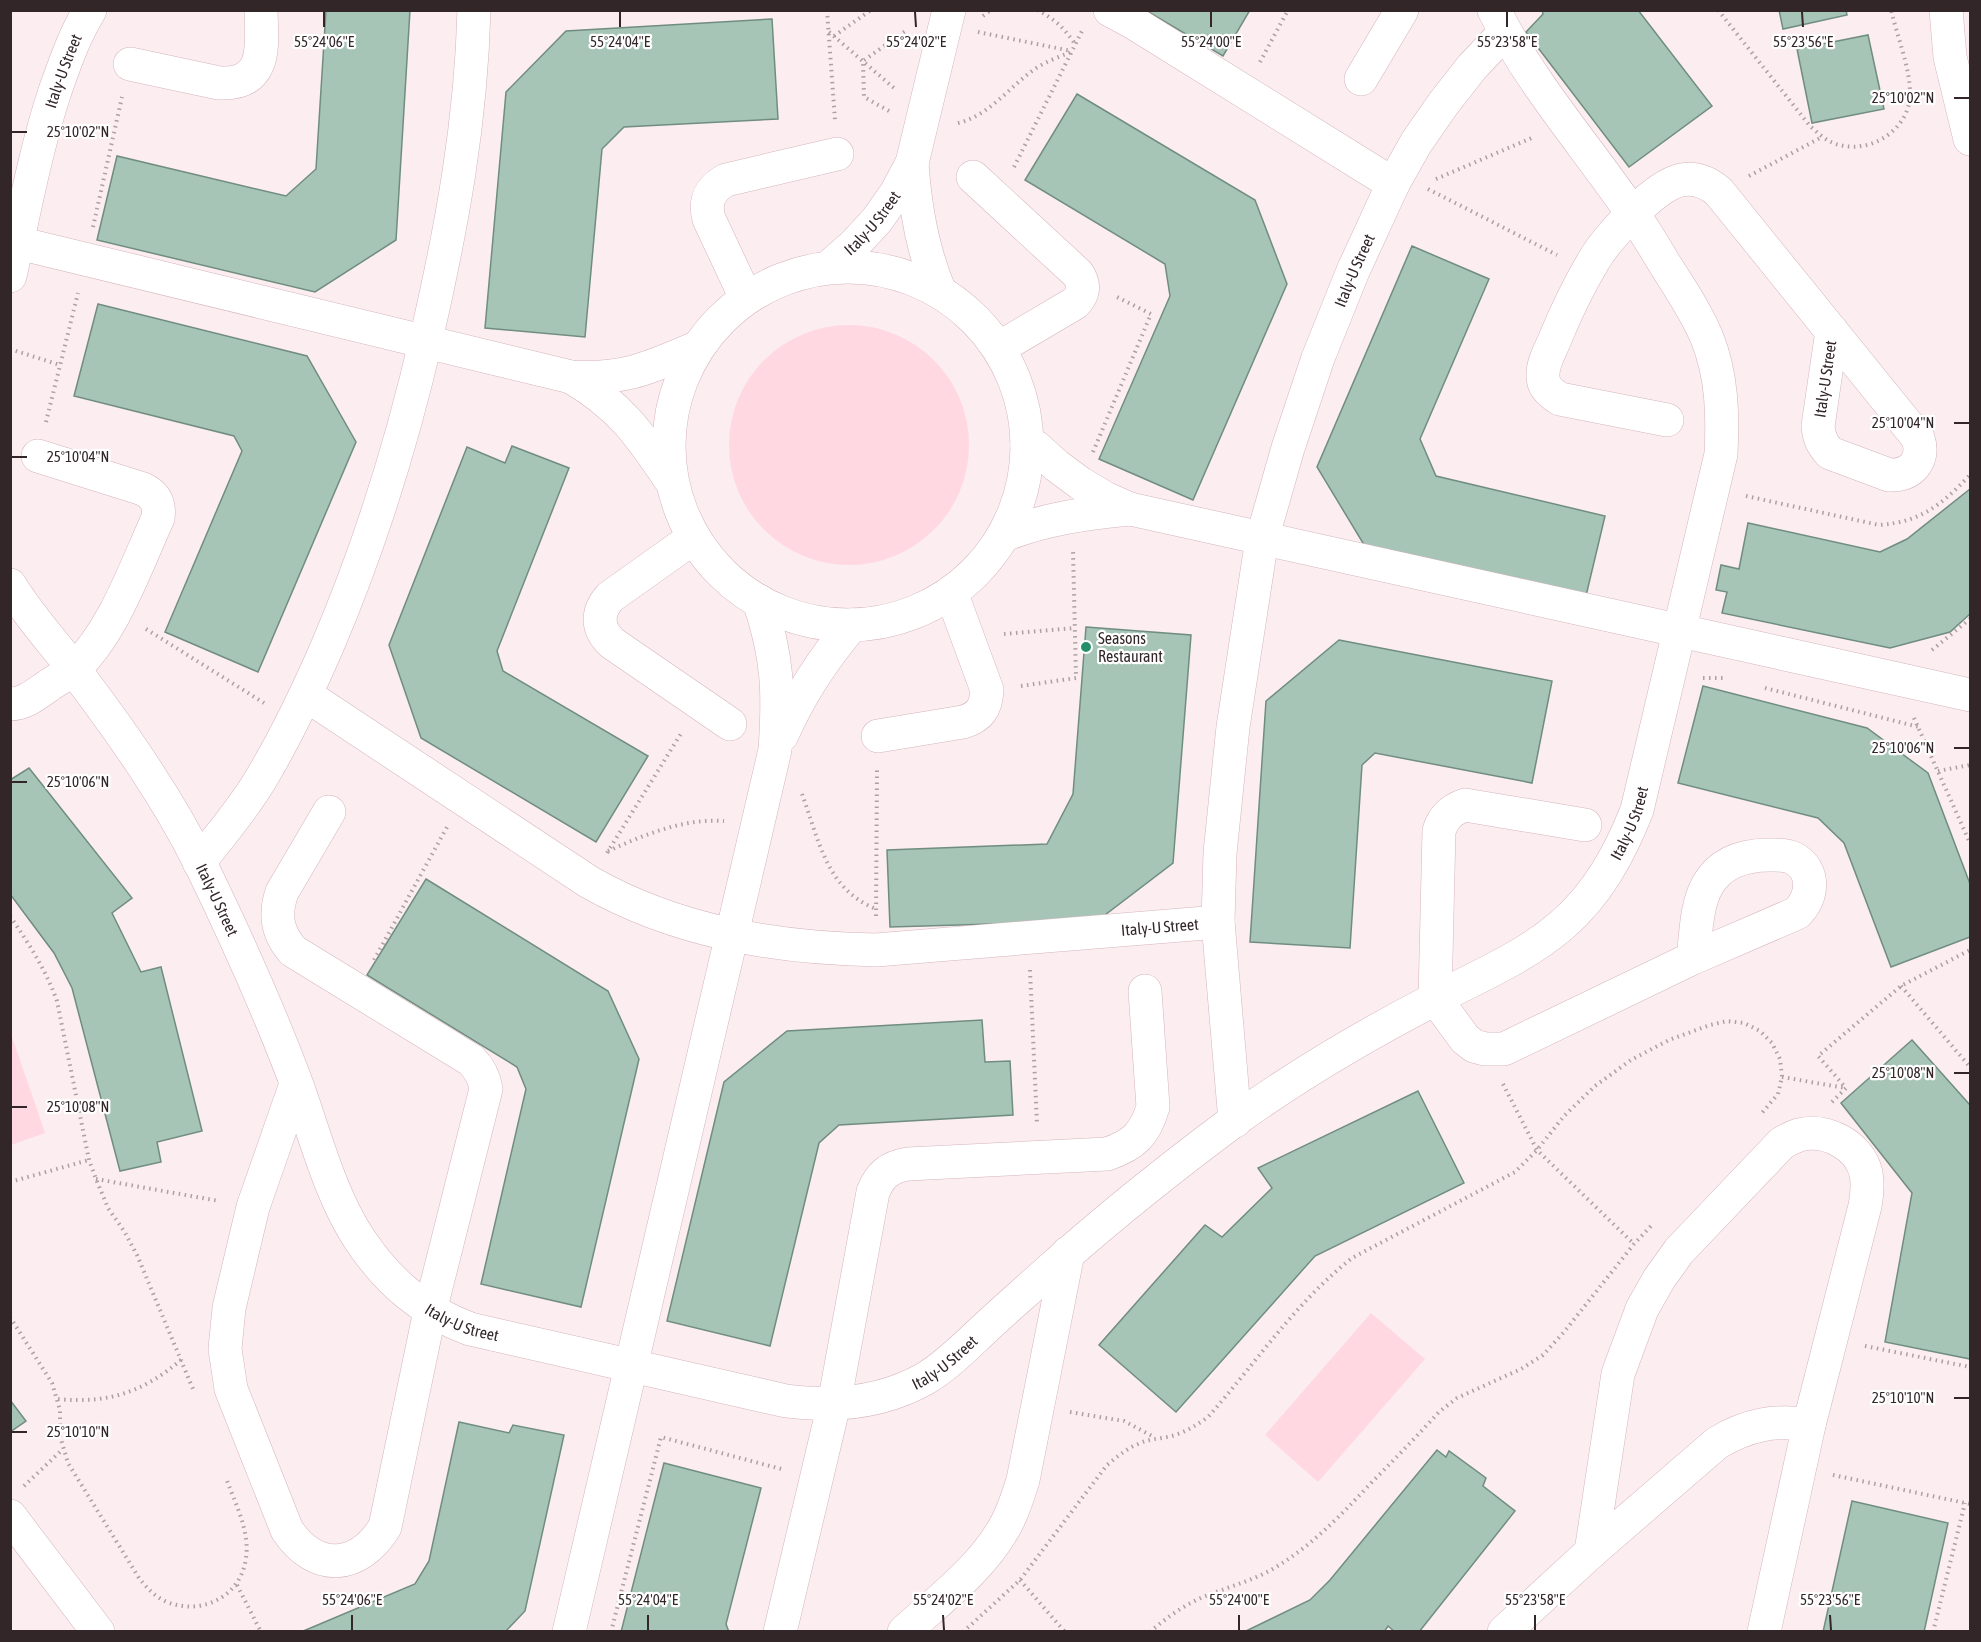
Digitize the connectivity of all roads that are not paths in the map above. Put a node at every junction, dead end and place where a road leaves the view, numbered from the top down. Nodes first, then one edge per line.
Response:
1 (90, 10) edge
2 (261, 10) edge
3 (474, 10) edge
4 (1402, 10) edge
5 (1946, 10) edge
6 (1097, 19) edge
7 (960, 21) edge
8 (1500, 21) edge
9 (130, 64) dead end
10 (1361, 79) dead end
11 (1971, 139) edge
12 (837, 154) road end
13 (912, 163) junction
14 (973, 177) dead end
15 (1393, 184) junction
16 (1633, 214) junction
17 (14, 242) edge
18 (829, 267) junction
19 (10, 276) edge
20 (940, 292) junction
21 (746, 298) junction
22 (1832, 331) dead end
23 (426, 342) junction
24 (696, 348) junction
25 (999, 348) junction
26 (571, 377) junction
27 (1667, 420) dead end
28 (1027, 445) junction
29 (38, 456) dead end
30 (671, 481) junction
31 (1130, 509) junction
32 (1004, 535) junction
33 (693, 538) junction
34 (1262, 539) junction
35 (10, 585) edge
36 (951, 592) junction
37 (759, 602) junction
38 (852, 625) junction
39 (1679, 632) junction
40 (73, 669) junction
41 (1971, 695) edge
42 (10, 704) edge
43 (299, 708) junction
44 (730, 724) dead end
45 (878, 736) road end
46 (772, 765) junction
47 (329, 812) dead end
48 (1585, 825) dead end
49 (199, 862) junction
50 (1218, 921) junction
51 (732, 936) junction
52 (1693, 958) dead end
53 (1145, 991) dead end
54 (1435, 998) junction
55 (296, 1084) junction
56 (1235, 1121) junction
57 (1068, 1253) junction
58 (430, 1311) junction
59 (632, 1366) junction
60 (834, 1404) junction
61 (1809, 1425) junction
62 (14, 1504) edge
63 (1591, 1552) junction
64 (98, 1632) edge
65 (569, 1632) edge
66 (780, 1632) edge
67 (904, 1632) edge
68 (1504, 1632) edge
69 (1764, 1632) edge

1 - 17 street, Italy-U Street
2 - 9 street
3 - 23 street
4 - 10 street
5 - 11 street
6 - 15 street
7 - 13 street
8 - 15 street, Italy-U Street
8 - 16 street, Italy-U Street
12 - 21 street
13 - 18 street, Italy-U Street
13 - 20 street, Italy-U Street
14 - 25 street
15 - 34 street, Italy-U Street
16 - 22 street, Italy-U Street
16 - 27 street, Italy-U Street
16 - 39 street, Italy-U Street
17 - 19 street, Italy-U Street
17 - 23 street
18 - 20 street
18 - 21 street
20 - 25 street
21 - 24 street
23 - 26 street
23 - 43 street
24 - 26 street
24 - 30 street
25 - 28 street
26 - 30 street
28 - 31 street
28 - 32 street
29 - 40 street
30 - 33 street
31 - 32 street
31 - 34 street
32 - 36 street
33 - 37 street
33 - 44 street
34 - 39 street
34 - 50 street, Italy-U Street
35 - 40 street, Italy-U Street
36 - 38 street
36 - 45 street
37 - 38 street
37 - 46 street
38 - 46 street
39 - 41 street
39 - 54 street, Italy-U Street
40 - 42 street
40 - 49 street, Italy-U Street
43 - 49 street
43 - 51 street, Italy-U Street
46 - 51 street
47 - 58 street
48 - 54 street
49 - 55 street, Italy-U Street
50 - 51 street, Italy-U Street
50 - 56 street, Italy-U Street
51 - 59 street
52 - 54 street
53 - 60 street
54 - 56 street, Italy-U Street
55 - 58 street, Italy-U Street
55 - 58 street
56 - 57 street, Italy-U Street
57 - 60 street, Italy-U Street
57 - 67 street
58 - 59 street, Italy-U Street
59 - 60 street, Italy-U Street
59 - 65 street
60 - 66 street
61 - 63 street
61 - 63 street
61 - 69 street
62 - 64 street
63 - 68 street

